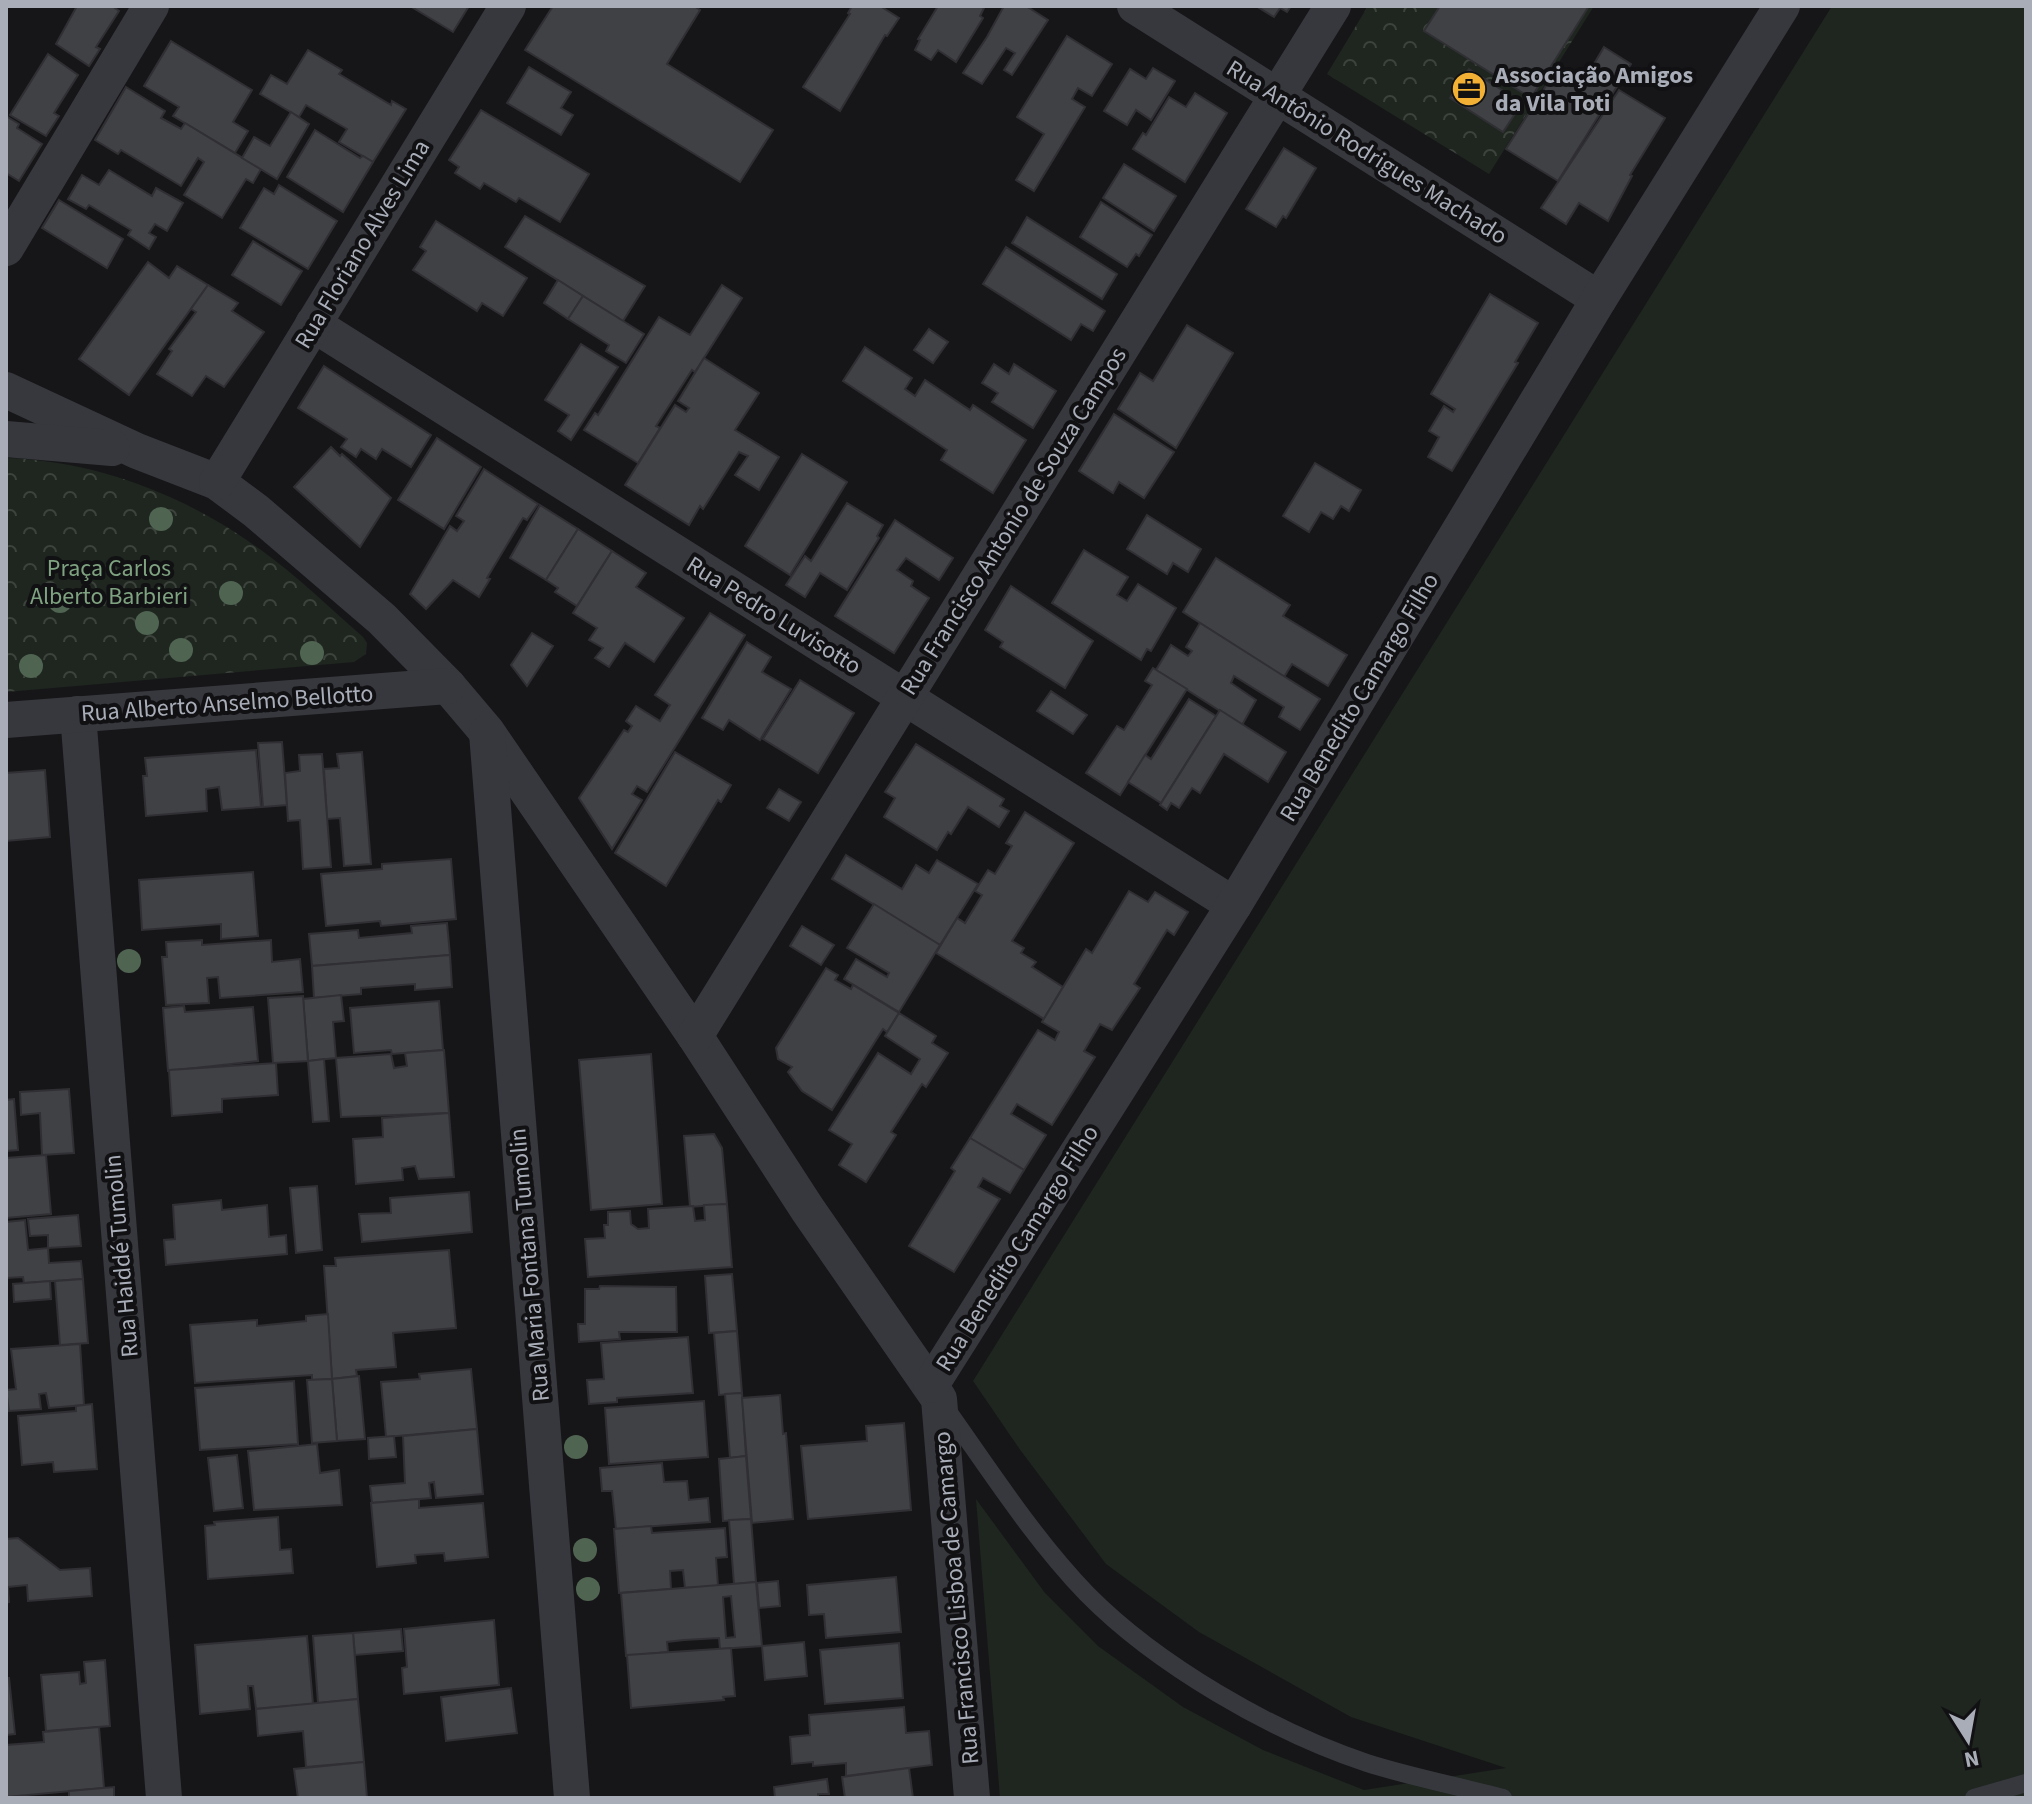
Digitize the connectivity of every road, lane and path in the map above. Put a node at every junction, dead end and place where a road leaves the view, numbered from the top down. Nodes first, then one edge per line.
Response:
1 (151, 6) edge
2 (508, 6) edge
3 (1135, 6) edge
4 (1333, 6) edge
5 (1782, 6) edge
6 (1278, 95) junction
7 (6, 248) edge
8 (1599, 299) junction
9 (313, 324) junction
10 (6, 390) edge
11 (6, 439) edge
12 (137, 451) junction
13 (217, 482) junction
14 (448, 686) junction
15 (904, 697) junction
16 (78, 714) junction
17 (6, 720) edge
18 (487, 732) junction
19 (1234, 905) junction
20 (695, 1036) junction
21 (935, 1392) junction
22 (2026, 1783) edge
23 (164, 1798) edge
24 (572, 1798) edge
25 (972, 1798) edge
26 (1503, 1798) edge
27 (1974, 1798) edge

1 - 7 street
2 - 9 street, Rua Floriano Alves Lima
3 - 6 street, Rua Antônio Rodrigues Machado
4 - 6 street, Rua Francisco Antonio de Souza Campos
5 - 8 street, Rua Benedito Camargo Filho
6 - 8 street, Rua Antônio Rodrigues Machado
6 - 15 street, Rua Francisco Antonio de Souza Campos
8 - 19 street, Rua Benedito Camargo Filho
9 - 13 street, Rua Floriano Alves Lima
9 - 15 street, Rua Pedro Luvisotto
10 - 12 street
11 - 12 street
12 - 13 street
13 - 14 street
14 - 16 street, Rua Alberto Anselmo Bellotto
14 - 18 street
15 - 19 street, Rua Pedro Luvisotto
15 - 20 street, Rua Francisco Antonio de Souza Campos
16 - 17 street, Rua Alberto Anselmo Bellotto
16 - 23 street, Rua Haiddé Tumolin
18 - 20 street
18 - 24 street, Rua Maria Fontana Tumolin
19 - 21 street, Rua Benedito Camargo Filho
20 - 21 street
21 - 25 street, Rua Francisco Lisboa de Camargo
21 - 26 lane
22 - 27 lane

